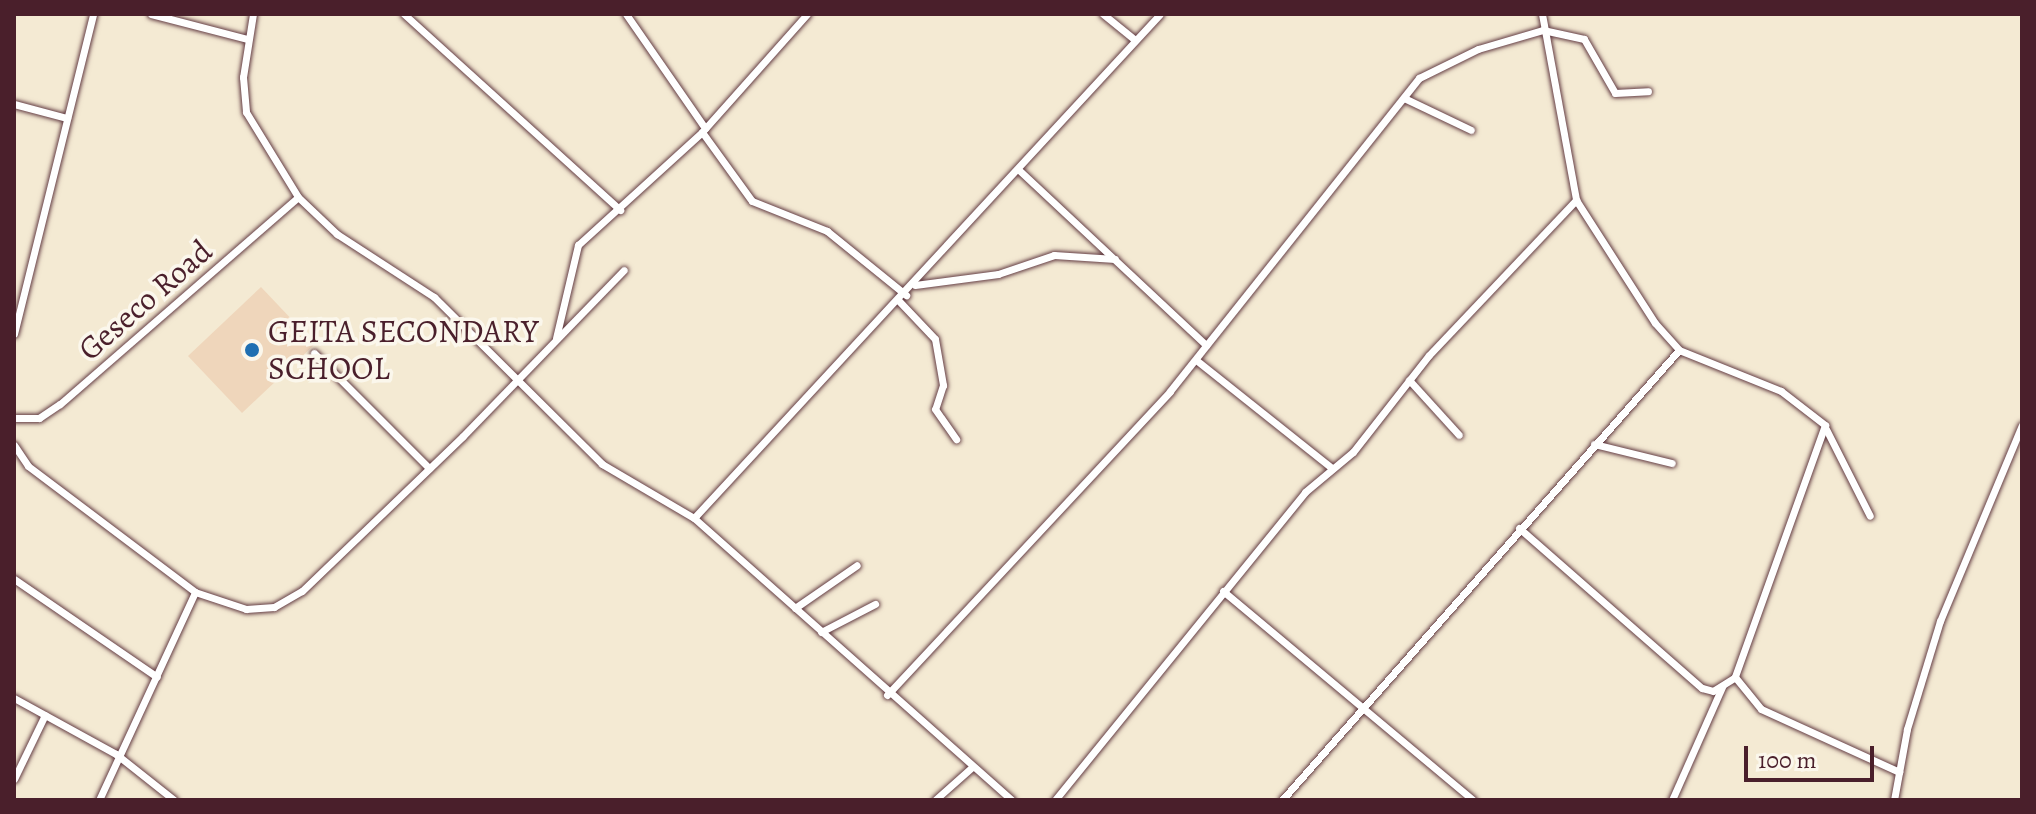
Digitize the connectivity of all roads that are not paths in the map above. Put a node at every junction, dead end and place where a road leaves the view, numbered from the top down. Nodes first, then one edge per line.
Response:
1 (93, 14) edge
2 (151, 14) edge
3 (253, 14) edge
4 (404, 14) edge
5 (626, 14) edge
6 (807, 14) edge
7 (1103, 14) edge
8 (1160, 14) edge
9 (1542, 14) edge
10 (1543, 30) junction
11 (247, 39) junction
12 (1135, 40) junction
13 (1648, 91) dead end
14 (1404, 98) junction
15 (14, 104) edge
16 (67, 118) junction
17 (703, 130) junction
18 (1471, 130) dead end
19 (1020, 171) junction
20 (298, 197) junction
21 (1576, 200) junction
22 (620, 210) junction
23 (1117, 259) junction
24 (624, 270) dead end
25 (915, 285) junction
26 (902, 298) junction
27 (14, 334) edge
28 (556, 339) junction
29 (1206, 345) junction
30 (1679, 350) junction
31 (314, 353) dead end
32 (1196, 360) junction
33 (520, 378) junction
34 (1409, 380) junction
35 (14, 418) edge
36 (2022, 425) edge
37 (14, 428) edge
38 (1826, 429) junction
39 (1459, 435) dead end
40 (956, 439) dead end
41 (1594, 444) junction
42 (14, 445) edge
43 (1672, 463) dead end
44 (429, 468) junction
45 (1332, 468) junction
46 (1870, 516) dead end
47 (694, 518) junction
48 (1519, 528) junction
49 (857, 565) dead end
50 (14, 579) edge
51 (1223, 591) junction
52 (195, 592) junction
53 (875, 604) dead end
54 (795, 608) junction
55 (821, 632) junction
56 (157, 677) junction
57 (1735, 677) junction
58 (1722, 687) junction
59 (887, 695) junction
60 (14, 698) edge
61 (1365, 704) junction
62 (45, 715) junction
63 (116, 754) junction
64 (971, 768) junction
65 (1899, 772) junction
66 (14, 779) edge
67 (99, 800) edge
68 (174, 800) edge
69 (935, 800) edge
70 (1012, 800) edge
71 (1055, 800) edge
72 (1282, 800) edge
73 (1473, 800) edge
74 (1672, 800) edge
75 (1894, 800) edge

1 - 16 street
2 - 11 street
3 - 11 street
4 - 22 street
5 - 17 street
6 - 17 street
7 - 12 street
8 - 12 street
9 - 10 street
10 - 13 street
10 - 14 street
10 - 21 street
11 - 20 street
12 - 19 street
14 - 18 street
14 - 29 street
15 - 16 street
16 - 27 street
17 - 22 street
17 - 26 street
19 - 23 street
19 - 25 street
20 - 33 street
20 - 35 street, Geseco Road
21 - 30 street
21 - 34 street
22 - 28 street
23 - 25 street
23 - 29 street
24 - 28 street
25 - 26 street
26 - 40 street
26 - 47 street
28 - 33 street
29 - 32 street
30 - 38 street
30 - 41 street
31 - 44 street
32 - 45 street
32 - 59 street
33 - 44 street
33 - 47 street
34 - 39 street
34 - 45 street
35 - 37 street
36 - 65 street
38 - 46 street
38 - 57 street
41 - 43 street
41 - 48 street
42 - 52 street
44 - 52 street
45 - 51 street
47 - 54 street
48 - 58 street
48 - 61 street
49 - 54 street
50 - 56 street
51 - 61 street
51 - 71 street
52 - 56 street
53 - 55 street
54 - 55 street
55 - 59 street
56 - 63 street
57 - 58 street
57 - 65 street
58 - 74 street
59 - 64 street
60 - 62 street
61 - 72 street
61 - 73 street
62 - 63 street
62 - 66 street
63 - 67 street
63 - 68 street
64 - 69 street
64 - 70 street
65 - 75 street

